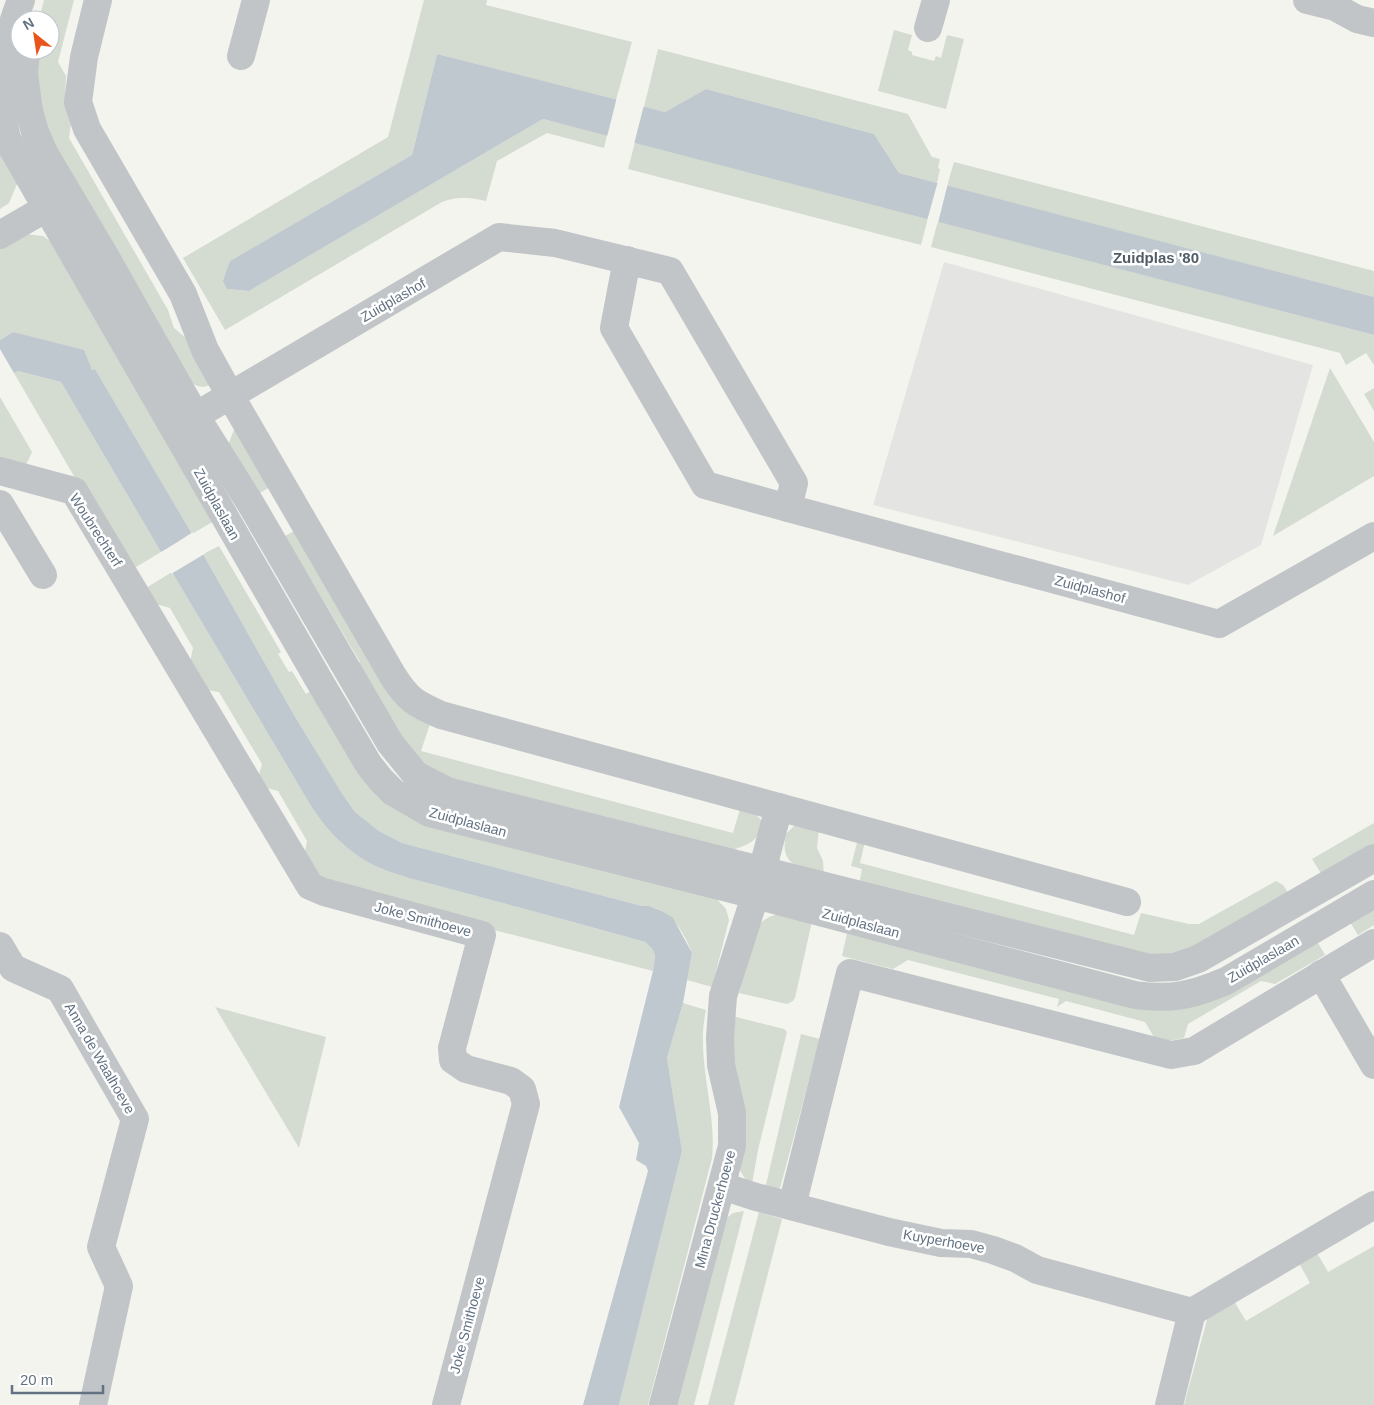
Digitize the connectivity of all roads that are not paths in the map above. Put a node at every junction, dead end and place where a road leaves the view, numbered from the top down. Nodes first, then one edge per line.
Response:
1 (21, 0) edge
2 (98, 0) edge
3 (256, 0) edge
4 (936, 0) edge
5 (1307, 0) edge
6 (1336, 3) edge
7 (1374, 23) edge
8 (928, 28) dead end
9 (240, 56) dead end
10 (25, 60) edge
11 (70, 195) junction
12 (46, 208) junction
13 (0, 235) edge
14 (627, 260) junction
15 (230, 395) junction
16 (185, 422) junction
17 (0, 471) edge
18 (0, 504) edge
19 (788, 508) junction
20 (1374, 536) edge
21 (43, 575) dead end
22 (129, 581) joint
23 (779, 807) junction
24 (1374, 858) edge
25 (759, 882) junction
26 (1374, 894) edge
27 (1127, 902) dead end
28 (1374, 943) edge
29 (0, 946) edge
30 (1321, 974) junction
31 (1374, 1065) edge
32 (722, 1186) junction
33 (1374, 1205) edge
34 (792, 1206) junction
35 (1192, 1312) junction
36 (93, 1405) edge
37 (446, 1405) edge
38 (663, 1405) edge
39 (1169, 1405) edge

1 - 12 street, Zuidplaslaan
2 - 15 street
3 - 9 street
4 - 8 street
5 - 6 street
6 - 7 street
10 - 11 street, Zuidplaslaan
11 - 12 street
11 - 16 street, Zuidplaslaan
12 - 13 street
12 - 16 street, Zuidplaslaan
14 - 15 street, Zuidplashof
14 - 19 street, Zuidplashof
14 - 19 street, Zuidplashof
15 - 16 street, Zuidplashof
15 - 23 street
16 - 25 street, Zuidplaslaan
17 - 22 street, Woubrechterf
18 - 21 street
19 - 20 street, Zuidplashof
22 - 37 street, Joke Smithoeve
23 - 25 street, Mina Druckerhoeve
23 - 27 street
24 - 25 street, Zuidplaslaan
25 - 26 street, Zuidplaslaan
25 - 32 street, Mina Druckerhoeve
28 - 30 street
29 - 36 street, Anna de Waalhoeve
30 - 31 street
30 - 34 street
32 - 34 street, Kuyperhoeve
32 - 38 street, Mina Druckerhoeve
33 - 35 street
34 - 35 street, Kuyperhoeve
35 - 39 street

